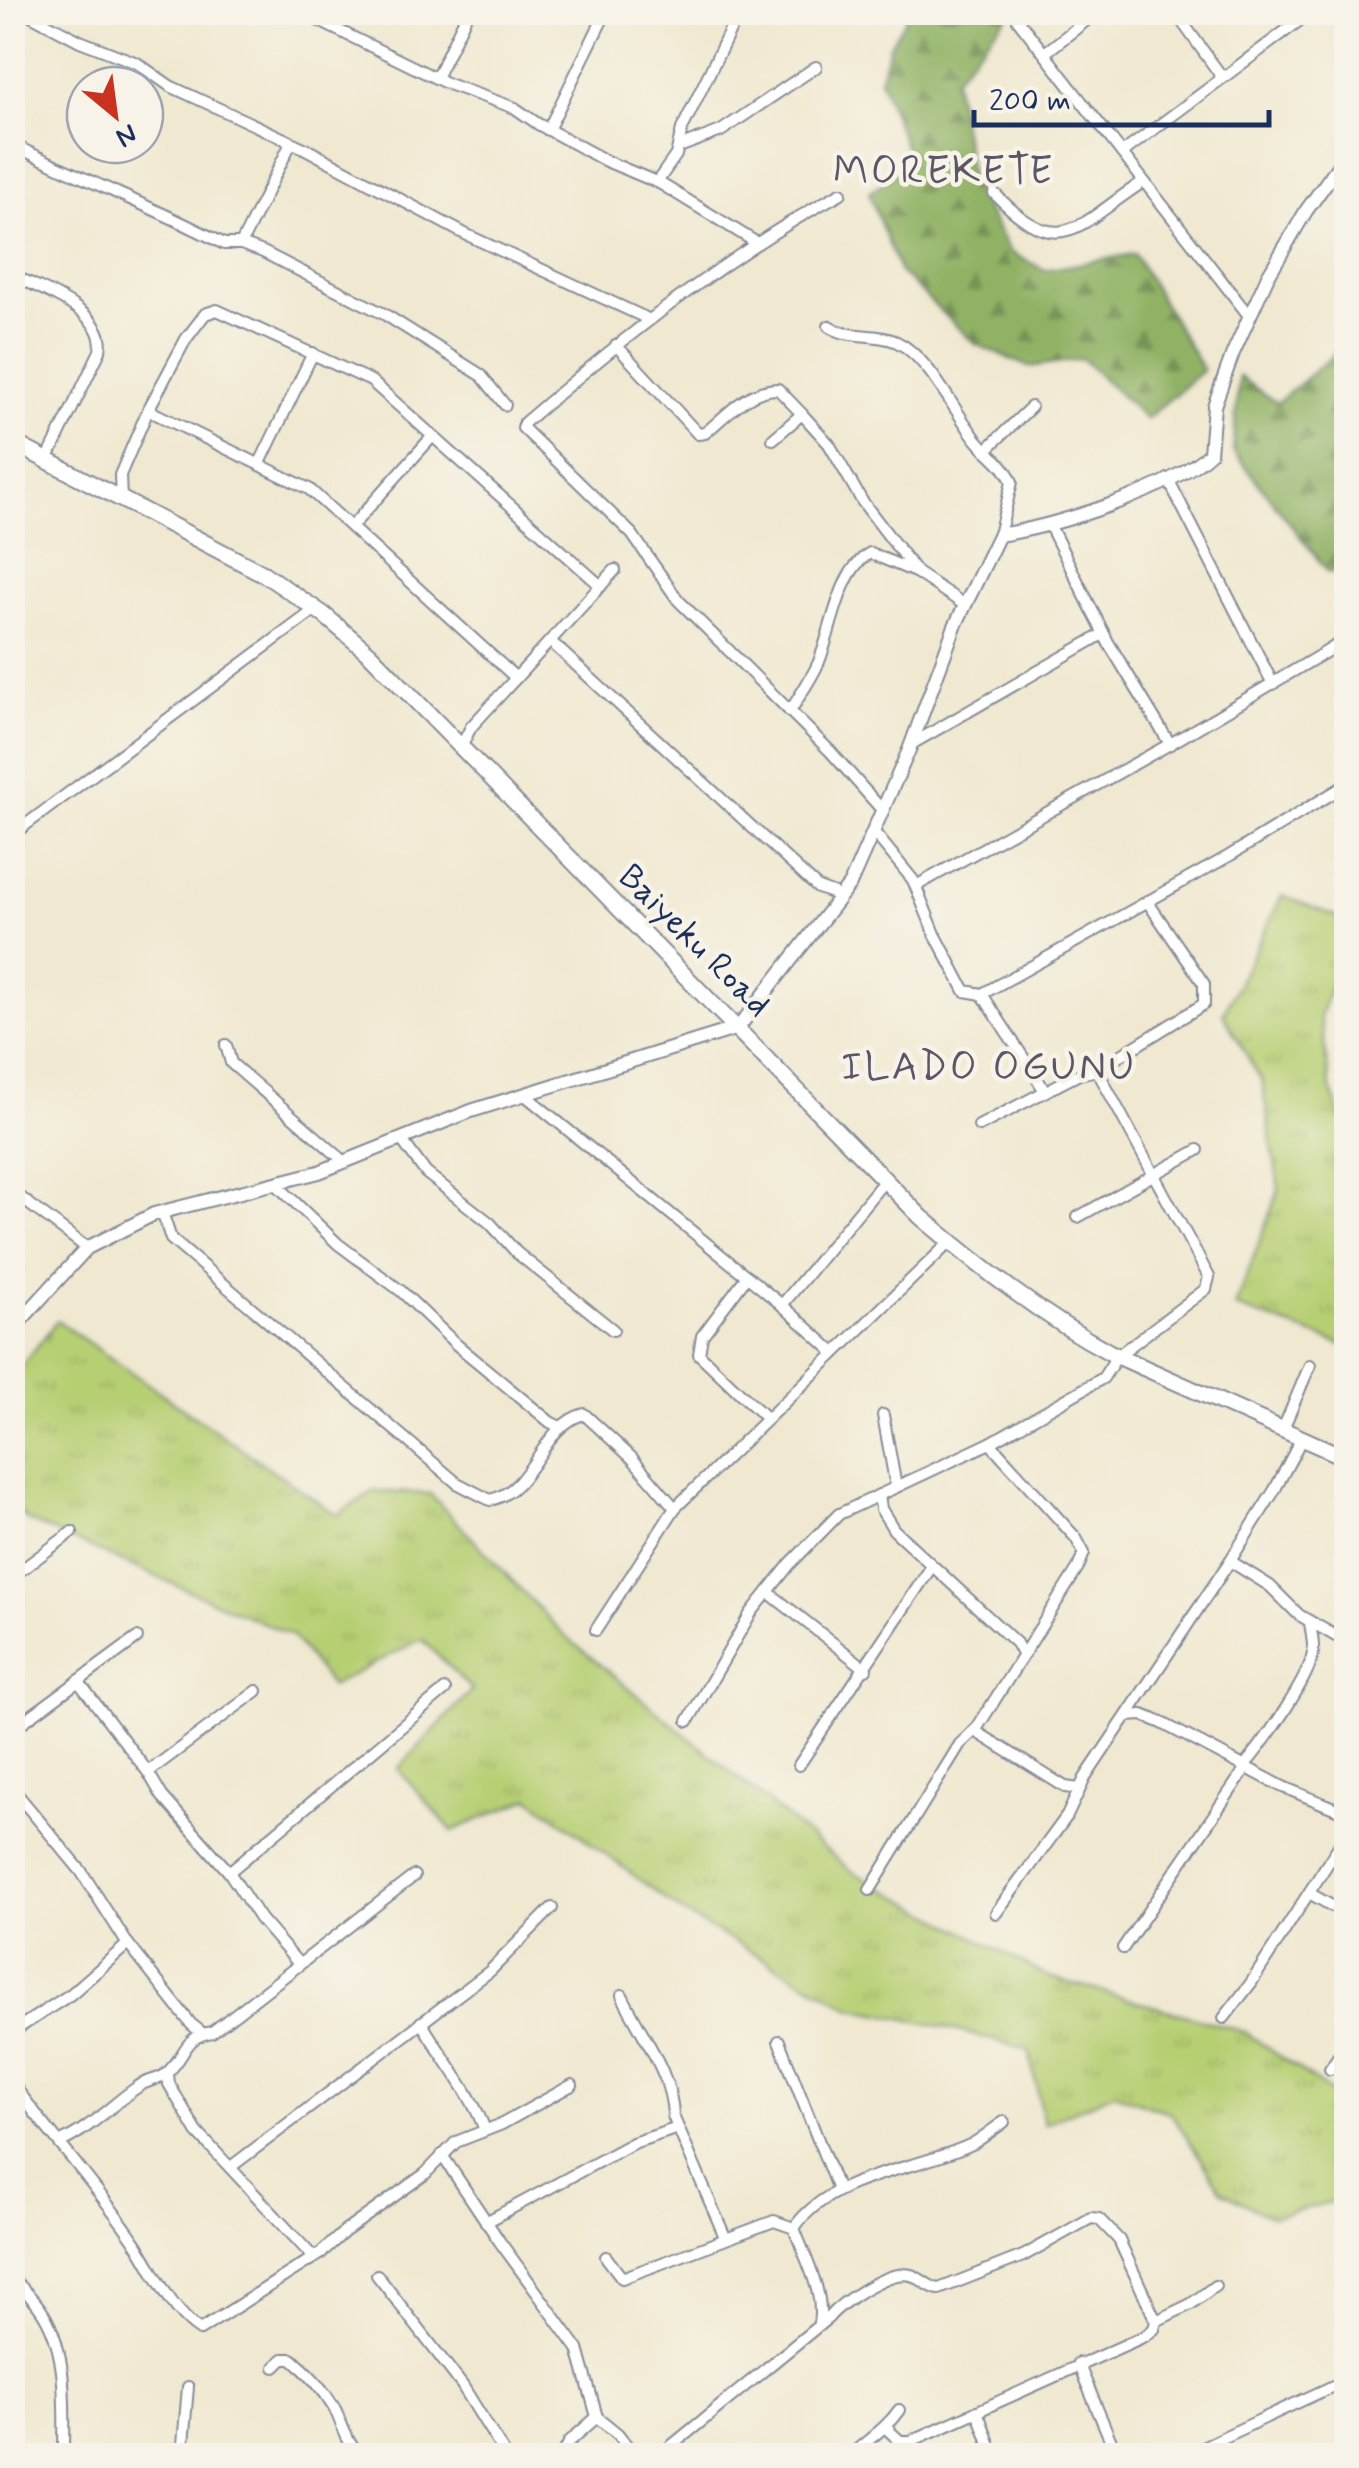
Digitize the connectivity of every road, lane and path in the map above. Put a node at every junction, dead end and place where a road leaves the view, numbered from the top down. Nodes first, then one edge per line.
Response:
1 (25, 12) edge
2 (301, 12) edge
3 (332, 12) edge
4 (468, 12) edge
5 (606, 12) edge
6 (738, 12) edge
7 (1098, 12) edge
8 (1174, 12) edge
9 (1311, 12) edge
10 (1018, 20) dead end
11 (326, 24) junction
12 (1046, 52) junction
13 (816, 67) dead end
14 (1222, 77) junction
15 (436, 78) junction
16 (548, 130) junction
17 (291, 142) junction
18 (12, 144) edge
19 (679, 147) junction
20 (1122, 153) junction
21 (1346, 156) edge
22 (657, 182) junction
23 (1143, 182) junction
24 (841, 193) dead end
25 (994, 193) dead end
26 (757, 243) junction
27 (241, 244) junction
28 (12, 275) edge
29 (1250, 317) junction
30 (648, 318) junction
31 (830, 326) dead end
32 (616, 345) junction
33 (313, 353) junction
34 (504, 406) dead end
35 (1032, 407) dead end
36 (148, 410) junction
37 (802, 414) junction
38 (432, 438) junction
39 (773, 439) dead end
40 (12, 442) edge
41 (986, 450) junction
42 (47, 460) junction
43 (260, 463) junction
44 (120, 476) junction
45 (1168, 479) junction
46 (101, 490) junction
47 (120, 500) junction
48 (1050, 524) junction
49 (352, 526) junction
50 (999, 536) junction
51 (614, 570) dead end
52 (917, 573) junction
53 (600, 586) junction
54 (965, 605) junction
55 (316, 610) junction
56 (1103, 634) junction
57 (1346, 640) edge
58 (550, 642) junction
59 (1335, 646) junction
60 (1346, 662) edge
61 (516, 678) junction
62 (1273, 684) junction
63 (790, 712) junction
64 (456, 742) junction
65 (1170, 744) junction
66 (910, 745) junction
67 (1346, 785) edge
68 (883, 811) junction
69 (873, 831) junction
70 (12, 835) edge
71 (916, 886) junction
72 (818, 888) junction
73 (840, 896) junction
74 (1147, 901) junction
75 (828, 912) junction
76 (982, 994) junction
77 (738, 1028) junction
78 (226, 1045) dead end
79 (1098, 1070) junction
80 (1045, 1091) junction
81 (525, 1096) junction
82 (978, 1126) dead end
83 (401, 1140) junction
84 (1198, 1150) dead end
85 (345, 1162) junction
86 (1154, 1176) junction
87 (885, 1180) junction
88 (276, 1184) junction
89 (12, 1190) edge
90 (162, 1212) junction
91 (1078, 1217) dead end
92 (950, 1242) junction
93 (86, 1248) junction
94 (747, 1276) junction
95 (782, 1305) junction
96 (12, 1330) edge
97 (612, 1330) dead end
98 (835, 1353) junction
99 (1117, 1356) junction
100 (1310, 1365) dead end
101 (883, 1416) dead end
102 (766, 1418) junction
103 (560, 1427) junction
104 (1284, 1429) junction
105 (1302, 1438) junction
106 (990, 1443) junction
107 (1346, 1458) edge
108 (896, 1487) junction
109 (879, 1495) junction
110 (675, 1508) junction
111 (72, 1532) dead end
112 (1230, 1561) junction
113 (932, 1566) junction
114 (12, 1577) edge
115 (768, 1592) junction
116 (1310, 1622) junction
117 (596, 1630) dead end
118 (137, 1638) dead end
119 (1030, 1641) junction
120 (1016, 1642) junction
121 (1346, 1642) edge
122 (1022, 1654) junction
123 (866, 1668) junction
124 (78, 1681) junction
125 (445, 1690) dead end
126 (257, 1691) dead end
127 (1136, 1700) junction
128 (1144, 1715) junction
129 (1127, 1716) junction
130 (688, 1721) dead end
131 (12, 1730) edge
132 (975, 1731) junction
133 (799, 1766) dead end
134 (1244, 1767) junction
135 (148, 1772) junction
136 (12, 1788) edge
137 (1079, 1789) junction
138 (1346, 1814) edge
139 (1346, 1835) edge
140 (229, 1872) junction
141 (414, 1876) dead end
142 (870, 1890) dead end
143 (1309, 1893) junction
144 (552, 1908) dead end
145 (996, 1913) dead end
146 (1346, 1914) edge
147 (128, 1944) junction
148 (1123, 1948) dead end
149 (299, 1964) junction
150 (622, 1995) dead end
151 (12, 2002) edge
152 (1224, 2018) dead end
153 (420, 2022) junction
154 (15, 2030) edge
155 (196, 2035) junction
156 (779, 2041) dead end
157 (1346, 2045) edge
158 (1330, 2068) dead end
159 (168, 2079) junction
160 (12, 2083) edge
161 (572, 2086) dead end
162 (1004, 2122) dead end
163 (678, 2128) junction
164 (485, 2130) junction
165 (61, 2142) junction
166 (442, 2156) junction
167 (232, 2166) junction
168 (838, 2190) junction
169 (486, 2222) junction
170 (794, 2228) junction
171 (724, 2237) junction
172 (313, 2257) junction
173 (606, 2257) dead end
174 (376, 2276) dead end
175 (12, 2278) edge
176 (1216, 2286) dead end
177 (819, 2300) junction
178 (838, 2306) junction
179 (1156, 2321) junction
180 (819, 2323) junction
181 (1078, 2363) junction
182 (275, 2367) dead end
183 (1346, 2380) edge
184 (188, 2387) dead end
185 (899, 2410) dead end
186 (977, 2410) junction
187 (596, 2417) junction
188 (886, 2428) junction
189 (358, 2453) edge
190 (64, 2456) edge
191 (182, 2456) edge
192 (329, 2456) edge
193 (506, 2456) edge
194 (562, 2456) edge
195 (635, 2456) edge
196 (659, 2456) edge
197 (850, 2456) edge
198 (994, 2456) edge
199 (1117, 2456) edge
200 (1183, 2456) edge

1 - 17 street
2 - 11 street
3 - 11 street
4 - 15 street
5 - 16 street
6 - 19 street
7 - 12 street
8 - 14 street
9 - 14 street
10 - 12 street
11 - 15 street
12 - 20 street
13 - 19 street
14 - 20 street
15 - 16 street
16 - 22 street
17 - 27 street
17 - 30 street
18 - 27 street
19 - 22 street
20 - 23 street
21 - 29 street
22 - 26 street
23 - 25 street
23 - 29 street
24 - 26 street
26 - 30 street
27 - 34 street
28 - 42 street
29 - 45 street
30 - 32 street
31 - 41 street
32 - 37 street
32 - 63 street
33 - 36 street
33 - 38 street
33 - 43 street
35 - 41 street
36 - 43 street
36 - 44 street
37 - 39 street
37 - 52 street
38 - 49 street
38 - 53 street
40 - 42 main road, Baiyeku Road
41 - 50 street
42 - 46 main road, Baiyeku Road
43 - 49 street
44 - 46 street
44 - 47 street
45 - 48 street
45 - 62 street
46 - 47 main road, Baiyeku Road
47 - 55 main road, Baiyeku Road
48 - 50 street
48 - 56 street
49 - 61 street
50 - 54 street
51 - 53 street
52 - 54 street
52 - 63 street
53 - 58 street
54 - 66 street
55 - 64 main road, Baiyeku Road
55 - 70 street
56 - 65 street
56 - 66 street
57 - 59 street
58 - 61 street
58 - 72 street
59 - 60 street
59 - 62 street
61 - 64 street
62 - 65 street
63 - 68 street
64 - 77 main road, Baiyeku Road
65 - 71 street
66 - 68 street
67 - 74 street
68 - 69 street
69 - 71 street
69 - 73 street
71 - 76 street
72 - 73 street
72 - 75 street
73 - 75 street
74 - 76 street
74 - 79 street
75 - 77 street
76 - 80 street
77 - 81 street
77 - 87 main road, Baiyeku Road
78 - 85 street
79 - 80 street
79 - 86 street
80 - 82 street
81 - 83 street
81 - 94 street
83 - 85 street
83 - 97 street
84 - 86 street
85 - 88 street
86 - 91 street
86 - 99 street
87 - 92 main road, Baiyeku Road
87 - 95 street
88 - 90 street
88 - 103 street
89 - 93 street
90 - 93 street
90 - 103 street
92 - 98 street
92 - 99 main road, Baiyeku Road
93 - 96 street
94 - 95 street
94 - 102 street
95 - 98 street
98 - 102 street
99 - 104 main road, Baiyeku Road
99 - 106 street
100 - 104 street
101 - 108 street
102 - 110 street
103 - 110 street
104 - 105 main road, Baiyeku Road
105 - 107 main road, Baiyeku Road
105 - 112 street
106 - 108 street
106 - 119 street
108 - 109 street
109 - 113 street
109 - 115 street
110 - 117 street
111 - 114 street
112 - 116 street
112 - 127 street
113 - 120 street
113 - 123 street
115 - 123 street
115 - 130 street
116 - 121 street
116 - 134 street
118 - 124 street
119 - 120 street
119 - 122 street
120 - 122 street
122 - 132 street
123 - 133 street
124 - 131 street
124 - 135 street
125 - 140 street
126 - 135 street
127 - 128 street
127 - 129 street
128 - 129 street
128 - 134 street
129 - 137 street
132 - 137 street
132 - 142 street
134 - 138 street
134 - 148 street
135 - 140 street
136 - 147 street
137 - 145 street
139 - 143 street
140 - 149 street
141 - 149 street
143 - 146 street
143 - 152 street
144 - 153 street
147 - 154 street
147 - 155 street
149 - 155 street
150 - 163 street
151 - 154 street
153 - 164 street
153 - 167 street
155 - 159 street
156 - 168 street
157 - 158 street
159 - 165 street
159 - 167 street
160 - 165 street
161 - 164 street
162 - 168 street
163 - 169 street
163 - 171 street
164 - 166 street
165 - 172 street
166 - 169 street
166 - 172 street
167 - 172 street
168 - 170 street
169 - 187 street
170 - 171 street
170 - 177 street
171 - 173 street
174 - 193 street
175 - 190 street
176 - 179 street
177 - 178 street
177 - 180 street
178 - 179 street
178 - 180 street
179 - 181 street
180 - 196 street
181 - 186 street
181 - 199 street
182 - 189 street
183 - 200 street
184 - 191 street
185 - 188 street
186 - 188 street
186 - 198 street
187 - 194 street
187 - 195 street
188 - 197 street
189 - 192 street

